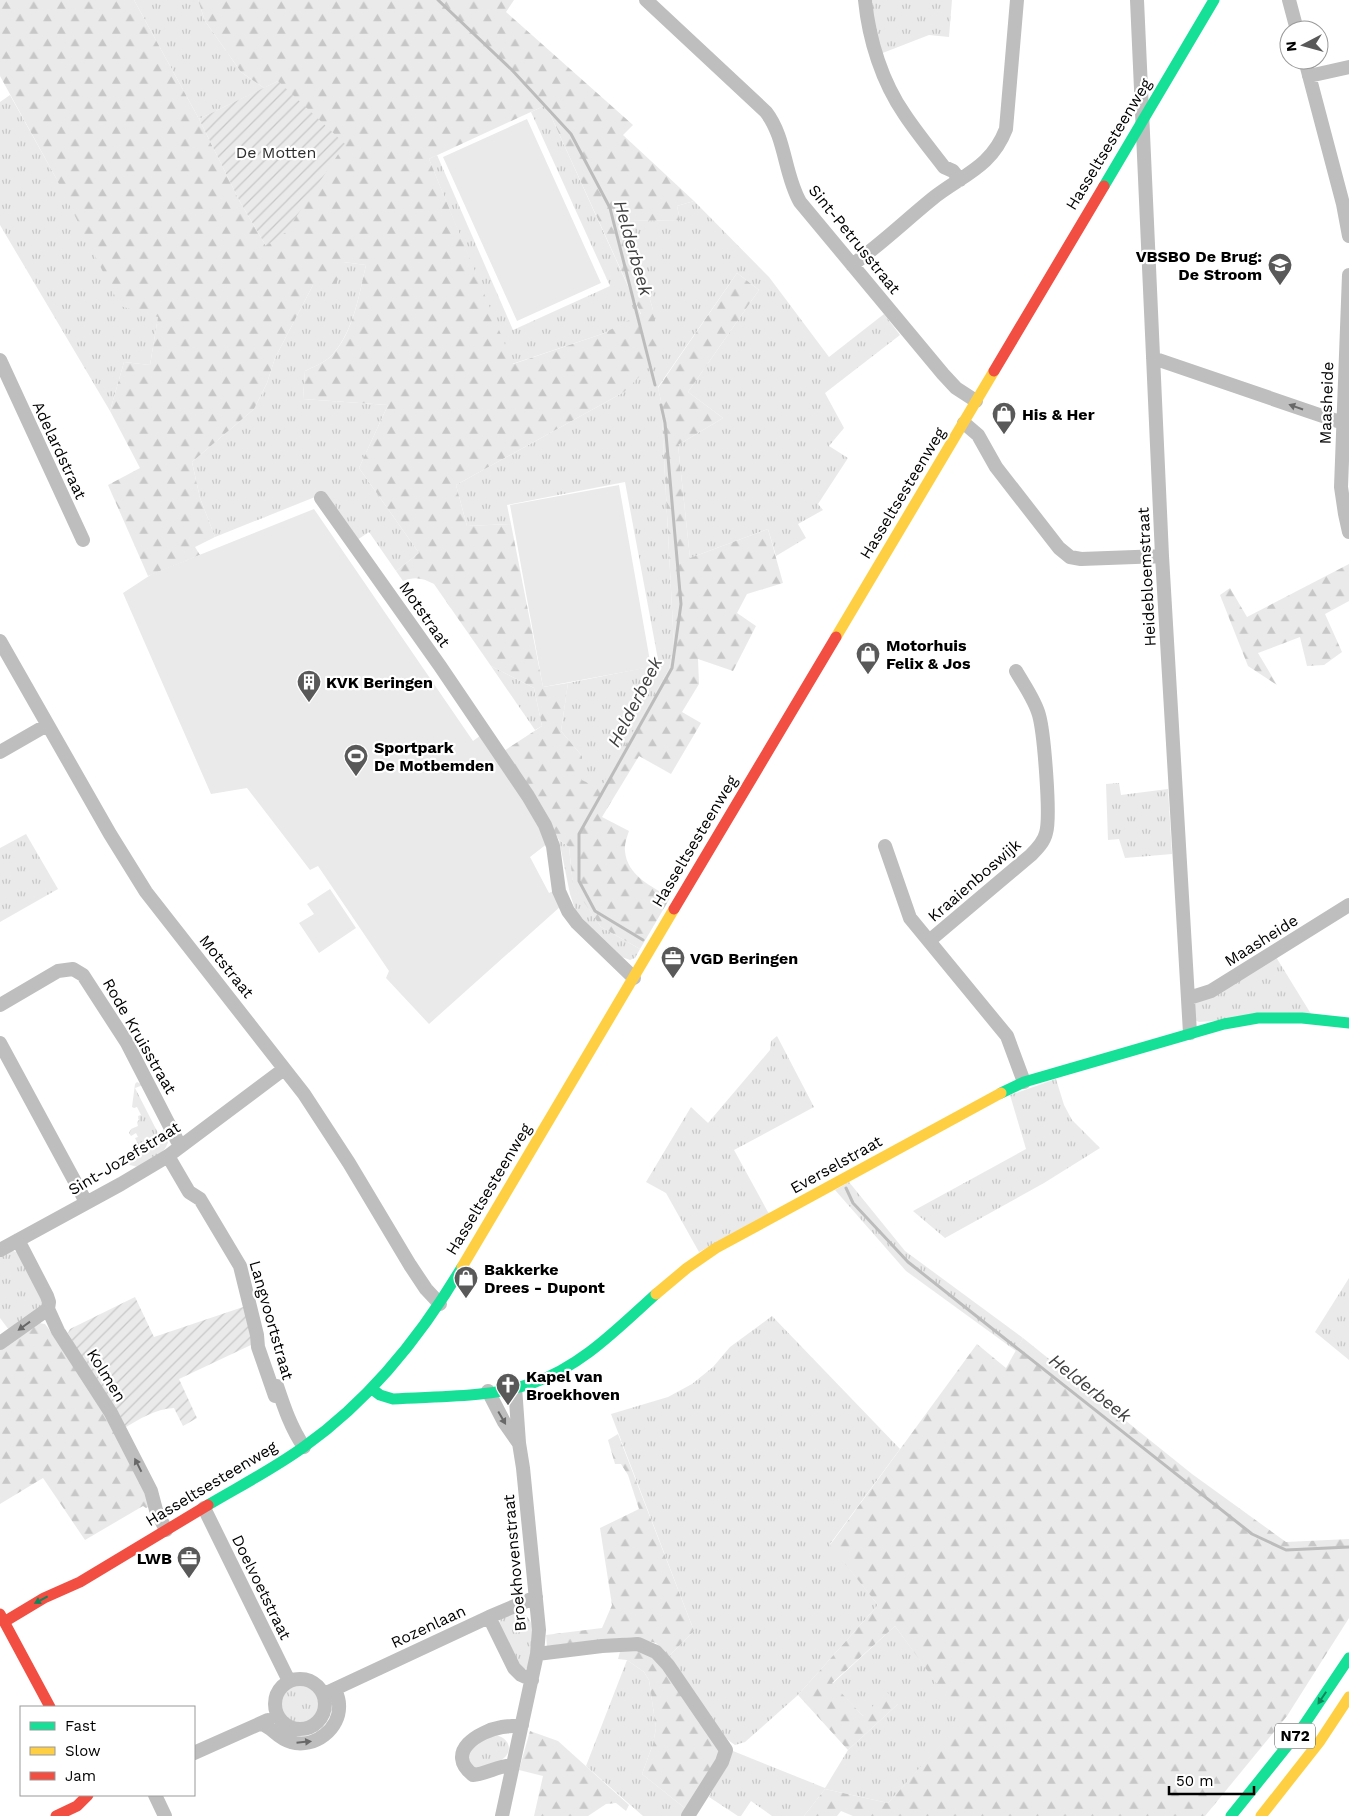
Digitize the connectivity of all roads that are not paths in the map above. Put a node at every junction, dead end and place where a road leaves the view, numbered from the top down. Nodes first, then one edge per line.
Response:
1 (646, 0) edge
2 (865, 0) edge
3 (1017, 0) edge
4 (1137, 0) edge
5 (1214, 0) edge
6 (1289, 0) edge
7 (1294, 20) edge
8 (1349, 67) edge
9 (1308, 70) edge
10 (1309, 76) junction
11 (1143, 120) junction
12 (960, 180) junction
13 (1349, 236) edge
14 (852, 265) junction
15 (1349, 275) edge
16 (1152, 358) junction
17 (0, 360) edge
18 (3, 375) edge
19 (976, 401) junction
20 (964, 423) junction
21 (1343, 423) junction
22 (321, 498) dead end
23 (1347, 513) edge
24 (1349, 532) edge
25 (83, 540) dead end
26 (1162, 556) junction
27 (0, 641) edge
28 (1016, 671) dead end
29 (47, 725) junction
30 (0, 752) edge
31 (885, 846) dead end
32 (1349, 905) edge
33 (929, 942) junction
34 (634, 978) junction
35 (1188, 998) junction
36 (0, 1005) edge
37 (1349, 1023) edge
38 (1190, 1033) junction
39 (0, 1044) edge
40 (284, 1068) junction
41 (1024, 1082) junction
42 (180, 1146) junction
43 (168, 1156) junction
44 (86, 1202) junction
45 (18, 1240) junction
46 (0, 1250) edge
47 (440, 1304) junction
48 (48, 1309) junction
49 (0, 1343) edge
50 (264, 1352) dead end
51 (514, 1387) junction
52 (372, 1389) junction
53 (488, 1391) junction
54 (275, 1396) dead end
55 (518, 1443) junction
56 (304, 1447) junction
57 (204, 1508) junction
58 (166, 1530) junction
59 (80, 1582) junction
60 (536, 1597) junction
61 (49, 1609) dead end
62 (489, 1617) junction
63 (6, 1627) edge
64 (537, 1654) junction
65 (1349, 1658) edge
66 (532, 1680) junction
67 (289, 1681) junction
68 (329, 1692) junction
69 (1349, 1697) edge
70 (49, 1706) edge
71 (277, 1716) junction
72 (261, 1724) junction
73 (522, 1725) junction
74 (195, 1754) edge
75 (512, 1765) junction
76 (87, 1796) edge
77 (155, 1796) edge
78 (506, 1813) edge
79 (56, 1816) edge
80 (165, 1816) edge
81 (688, 1816) edge
82 (1231, 1816) edge
83 (1261, 1816) edge

1 - 14 street, Sint-Petrusstraat
2 - 12 street
3 - 12 street
4 - 11 street, Heidebloemstraat
5 - 11 street, Hasseltsesteenweg
6 - 7 street
8 - 10 street
9 - 10 street
10 - 13 street
11 - 16 street, Heidebloemstraat
11 - 19 street, Hasseltsesteenweg
12 - 14 street
14 - 19 street, Sint-Petrusstraat
15 - 21 street, Maasheide
21 -> 16 street
16 - 26 street, Heidebloemstraat
17 - 18 street, Adelardstraat
18 - 25 street, Adelardstraat
19 - 20 street, Hasseltsesteenweg
20 - 26 street
20 - 34 street, Hasseltsesteenweg
21 - 23 street, Maasheide
22 - 34 street, Motstraat
23 - 24 street, Maasheide
26 - 35 street, Heidebloemstraat
27 - 29 street, Motstraat
28 - 33 street, Kraaienboswijk
29 - 30 street
29 - 40 street, Motstraat
31 - 33 street, Kraaienboswijk
32 - 35 street, Maasheide
33 - 41 street, Kraaienboswijk
34 - 47 street, Hasseltsesteenweg
35 - 38 street, Heidebloemstraat
36 - 42 street, Rode Kruisstraat
37 - 38 street, Everselstraat
38 - 41 street, Everselstraat
39 - 44 street
40 - 42 street, Sint-Jozefstraat
40 - 47 street, Motstraat
41 - 51 street, Everselstraat
42 - 43 street, Sint-Jozefstraat
43 - 44 street, Sint-Jozefstraat
43 - 54 street, Langvoortstraat
44 - 45 street, Sint-Jozefstraat
45 - 46 street, Sint-Jozefstraat
45 - 48 street, Kolmen
47 - 52 street, Hasseltsesteenweg
48 -> 49 street
58 -> 48 street, Kolmen
50 - 56 street, Langvoortstraat
51 - 53 street, Everselstraat
51 - 55 street, Broekhovenstraat
52 - 53 street, Everselstraat
52 - 56 street, Hasseltsesteenweg
53 -> 55 street, Broekhovenstraat
55 - 60 street, Broekhovenstraat
56 - 57 street, Hasseltsesteenweg
57 - 58 street, Hasseltsesteenweg
57 - 67 street, Doelvoetstraat
58 - 59 street, Hasseltsesteenweg
59 - 61 street, Hasseltsesteenweg
59 -> 63 street, Hasseltsesteenweg
60 - 62 street, Rozenlaan
60 - 64 street, Broekhovenstraat
62 - 66 street, Broekhovenstraat
62 - 68 street, Rozenlaan
63 - 70 street
64 - 66 street, Broekhovenstraat
64 - 81 street
65 -> 82 street, N72
66 - 73 street, Broekhovenstraat
67 - 68 street
67 - 71 street
68 - 71 street
72 -> 68 street
69 - 83 street, N72
71 - 72 street
72 - 74 street
73 - 75 street, Broekhovenstraat
73 - 75 street
75 - 78 street, Broekhovenstraat
76 - 79 street
77 - 80 street

